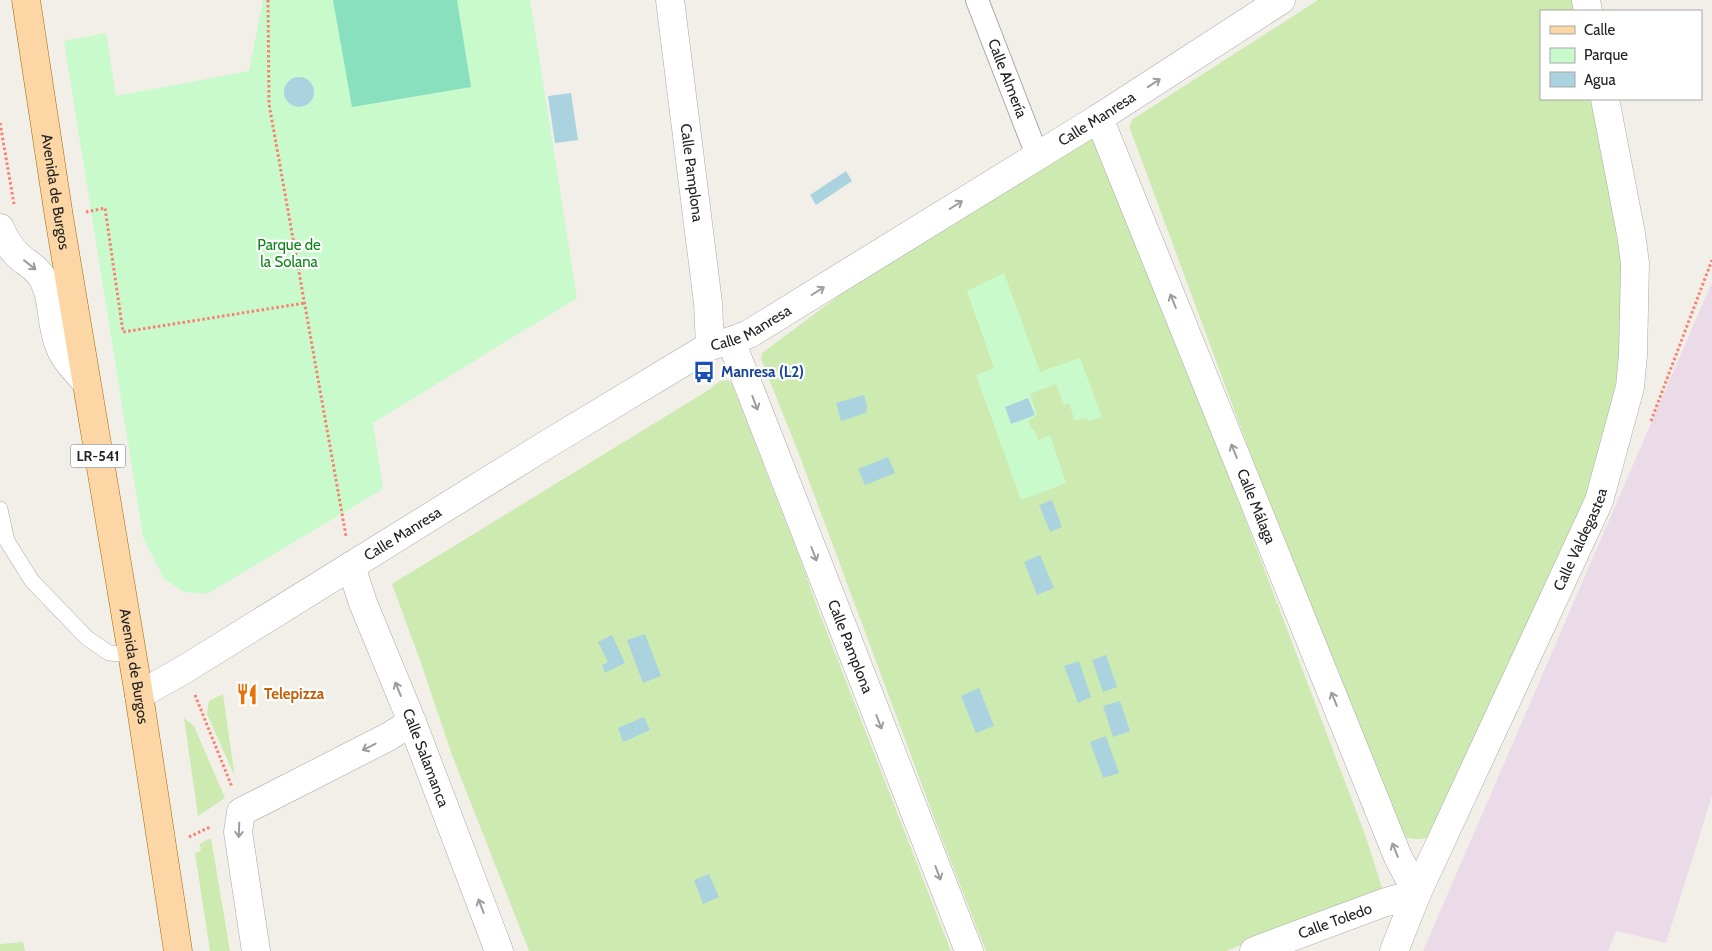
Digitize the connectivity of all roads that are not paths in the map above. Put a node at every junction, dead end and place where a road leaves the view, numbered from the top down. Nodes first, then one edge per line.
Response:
1 (26, 0) edge
2 (670, 0) edge
3 (977, 0) edge
4 (1282, 0) edge
5 (1247, 10) edge
6 (1605, 100) edge
7 (1099, 118) junction
8 (1038, 155) junction
9 (7, 218) edge
10 (720, 343) junction
11 (86, 382) junction
12 (0, 509) edge
13 (351, 566) junction
14 (132, 655) junction
15 (138, 695) junction
16 (412, 722) junction
17 (1417, 893) junction
18 (178, 951) edge
19 (256, 951) edge
20 (499, 951) edge
21 (969, 951) edge
22 (1254, 951) edge
23 (1394, 951) edge

1 - 11 main road, Avenida de Burgos / LR-541
2 - 10 street, Calle Pamplona
3 - 8 street, Calle Almería
4 - 5 street, Calle Manresa
7 -> 5 street, Calle Manresa
6 - 17 street, Calle Valdegastea
7 - 8 street, Calle Manresa
17 -> 7 street, Calle Málaga
10 -> 8 street, Calle Manresa
9 -> 11 street, Avenida de Burgos
10 - 13 street, Calle Manresa
10 -> 21 street, Calle Pamplona
11 - 14 main road, Avenida de Burgos / LR-541
12 - 14 lane
13 - 15 street, Calle Manresa
16 -> 13 street, Calle Salamanca
14 - 15 main road, Avenida de Burgos / LR-541
15 - 18 main road, Avenida de Burgos / LR-541
16 -> 19 street
20 -> 16 street, Calle Salamanca
17 - 22 street, Calle Toledo
17 - 23 street, Calle Valdegastea

